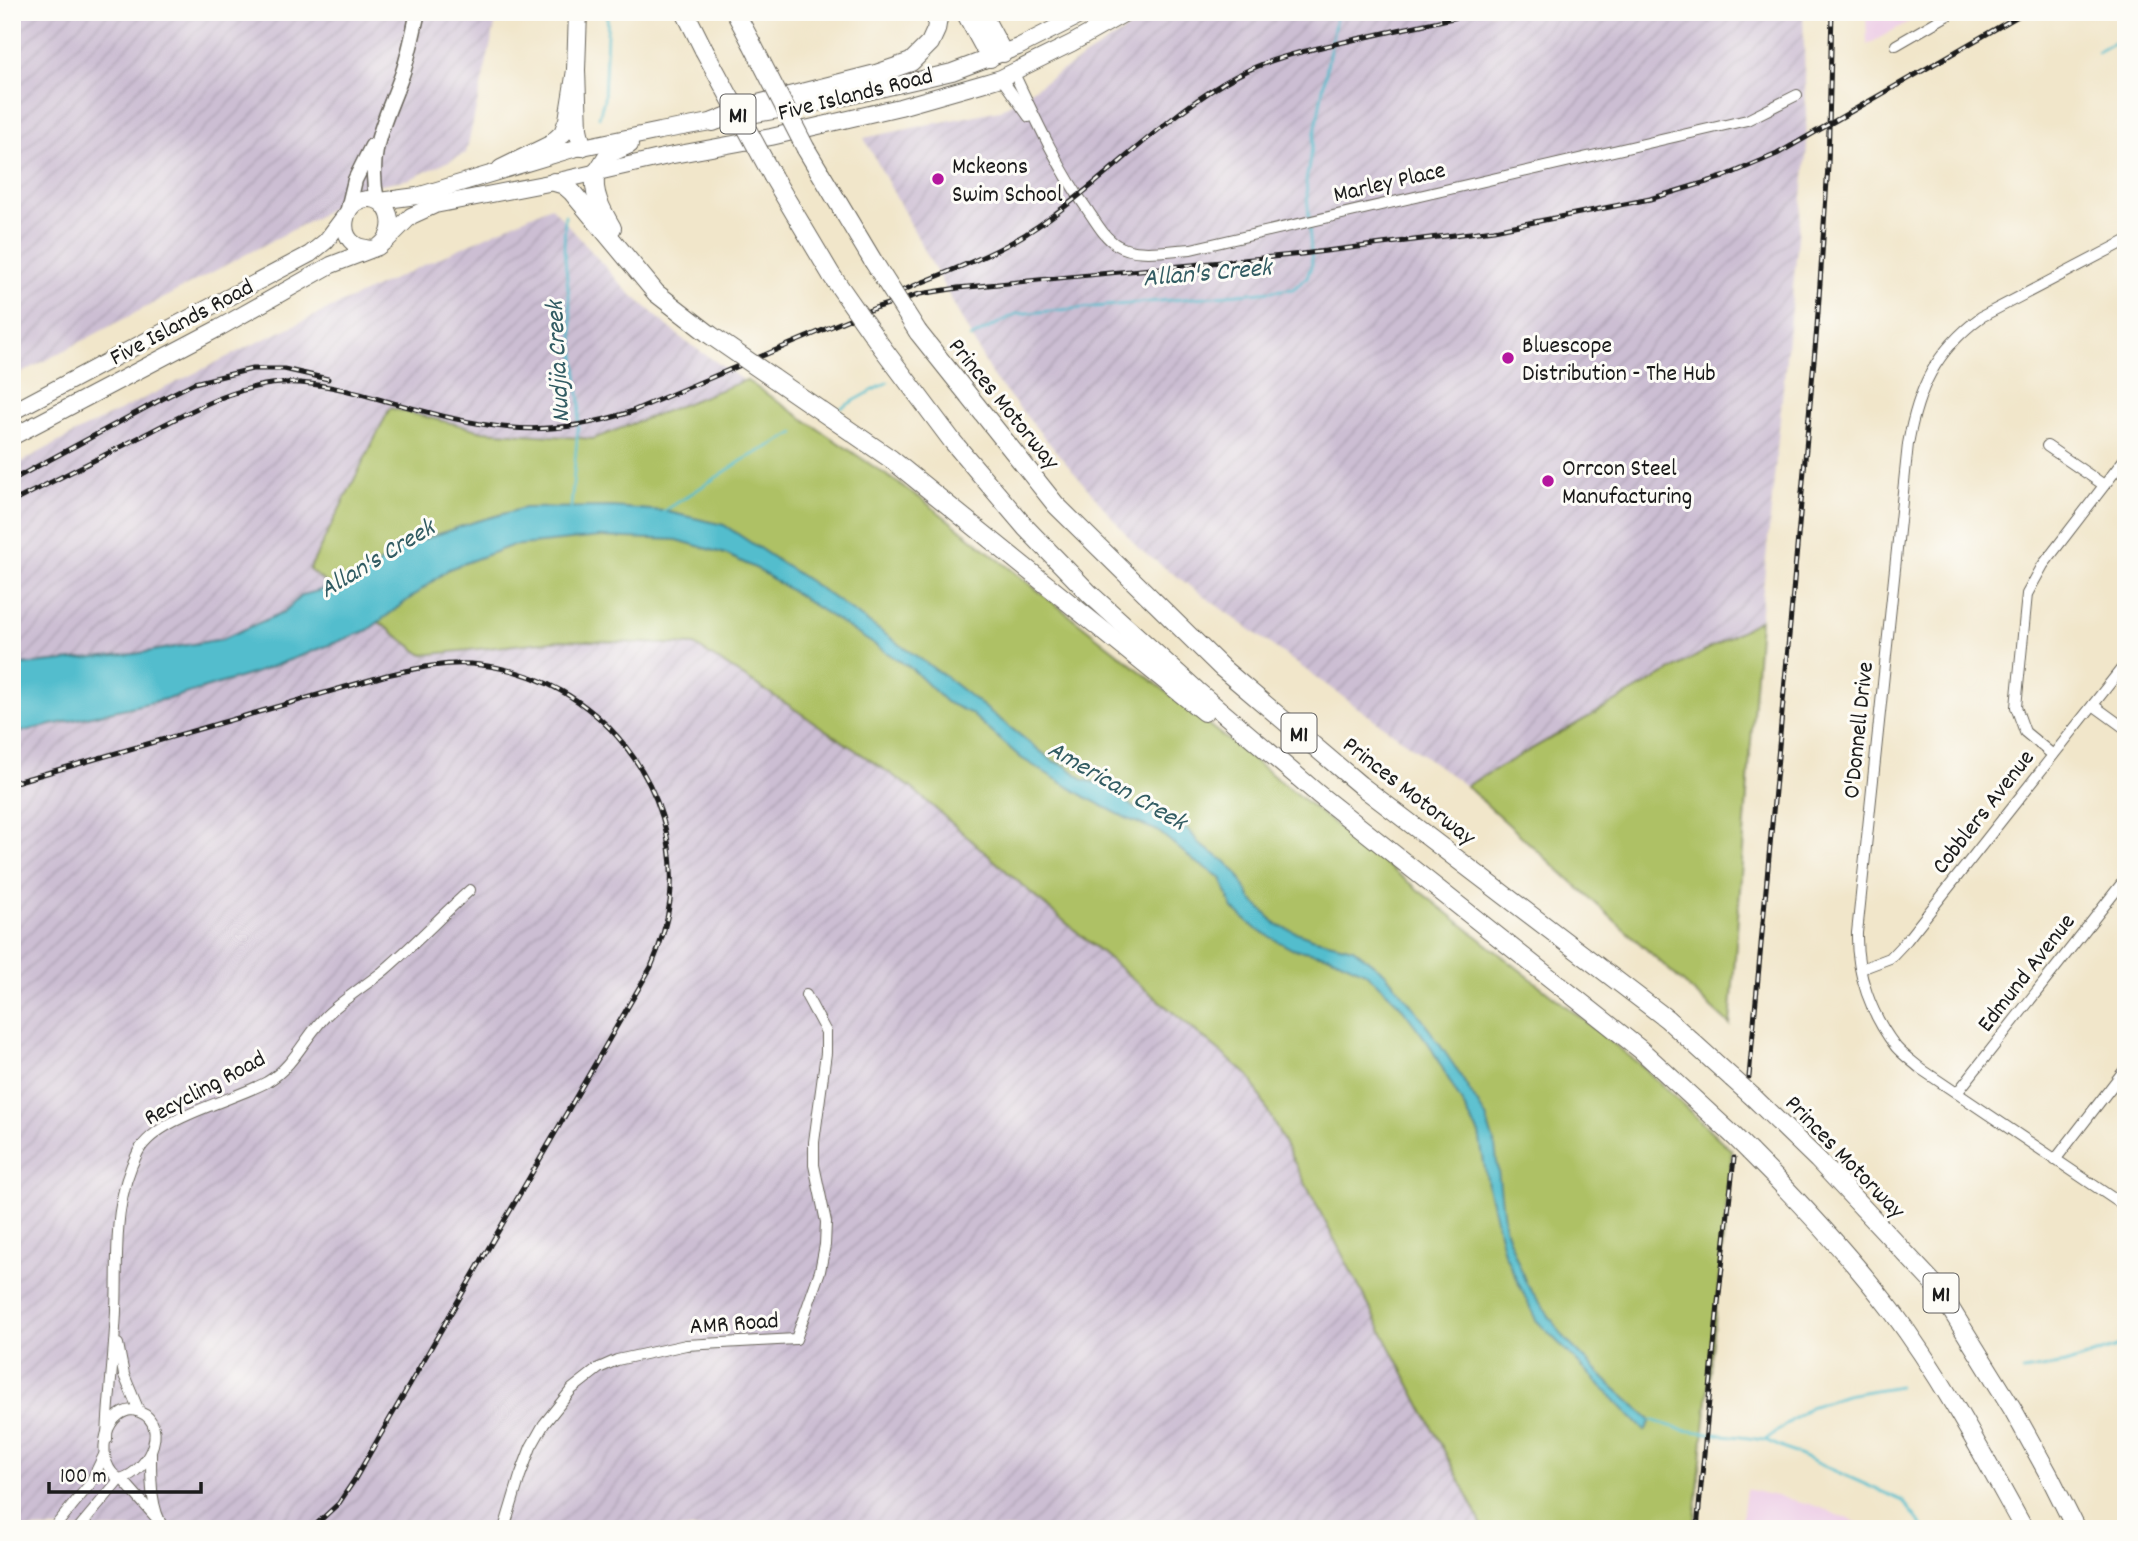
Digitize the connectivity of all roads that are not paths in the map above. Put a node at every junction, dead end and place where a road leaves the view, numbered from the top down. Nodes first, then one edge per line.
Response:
1 (418, 12) edge
2 (578, 12) edge
3 (685, 12) edge
4 (735, 12) edge
5 (939, 12) edge
6 (965, 12) edge
7 (981, 12) edge
8 (1087, 12) edge
9 (1127, 12) edge
10 (1953, 12) edge
11 (745, 28) edge
12 (1896, 45) dead end
13 (997, 55) junction
14 (576, 70) junction
15 (1007, 74) junction
16 (1797, 96) dead end
17 (713, 122) junction
18 (682, 127) junction
19 (380, 133) junction
20 (582, 147) junction
21 (598, 167) junction
22 (501, 169) junction
23 (554, 182) junction
24 (378, 200) junction
25 (348, 211) junction
26 (2126, 241) edge
27 (379, 245) junction
28 (632, 265) junction
29 (12, 412) edge
30 (12, 437) edge
31 (2047, 446) dead end
32 (2126, 457) edge
33 (2104, 485) junction
34 (2126, 663) edge
35 (2093, 705) junction
36 (2126, 729) edge
37 (2053, 755) junction
38 (1318, 794) junction
39 (2126, 878) edge
40 (470, 890) dead end
41 (1861, 969) junction
42 (806, 995) dead end
43 (2126, 1068) edge
44 (1957, 1093) junction
45 (2056, 1160) junction
46 (2126, 1208) edge
47 (116, 1326) junction
48 (139, 1411) junction
49 (1961, 1414) junction
50 (107, 1439) junction
51 (105, 1453) junction
52 (151, 1453) junction
53 (121, 1479) junction
54 (163, 1527) edge
55 (54, 1529) edge
56 (78, 1529) edge
57 (504, 1529) edge
58 (2017, 1529) edge
59 (2024, 1529) edge
60 (2076, 1529) edge

1 - 19 main road
2 - 14 highway
3 - 38 highway, M1, bridge
4 - 11 highway, Princes Motorway / M1
5 - 17 highway
6 - 13 highway
7 - 13 highway
8 - 13 main road, Five Islands Road
9 - 15 main road, Five Islands Road
10 - 12 street
11 - 60 highway, Princes Motorway / M1, bridge
13 - 15 main road
13 - 17 main road, Five Islands Road
14 - 20 highway
14 - 22 highway
15 - 16 street, Marley Place
15 - 21 main road, Five Islands Road
17 - 18 main road, Five Islands Road
18 - 20 main road, Five Islands Road
18 - 21 main road
19 - 24 main road
19 - 25 main road
20 - 21 main road
20 - 22 main road, Five Islands Road
21 - 23 main road, Five Islands Road
21 - 28 highway
22 - 24 main road, Five Islands Road
23 - 27 main road, Five Islands Road
23 - 28 highway
24 - 25 main road
24 - 27 main road
25 - 27 main road
25 - 29 main road, Five Islands Road
26 - 41 street, O'Donnell Drive
27 - 30 main road, Five Islands Road
28 - 38 highway, bridge
31 - 33 street
32 - 33 street
33 - 37 street
34 - 35 street, Cobblers Avenue
35 - 36 street
35 - 37 street, Cobblers Avenue
37 - 41 street, Cobblers Avenue
38 - 49 highway, M1, bridge
39 - 44 street, Edmund Avenue
40 - 47 street, Recycling Road
41 - 44 street, O'Donnell Drive
42 - 57 street, AMR Road
43 - 45 street
44 - 45 street, O'Donnell Drive
45 - 46 street, O'Donnell Drive
47 - 48 street
47 - 50 street, Recycling Road
48 - 50 street
48 - 52 street
49 - 58 highway
49 - 59 highway, M1
50 - 51 street
51 - 53 street
51 - 55 street
52 - 53 street
52 - 54 street
53 - 54 street
53 - 56 street

